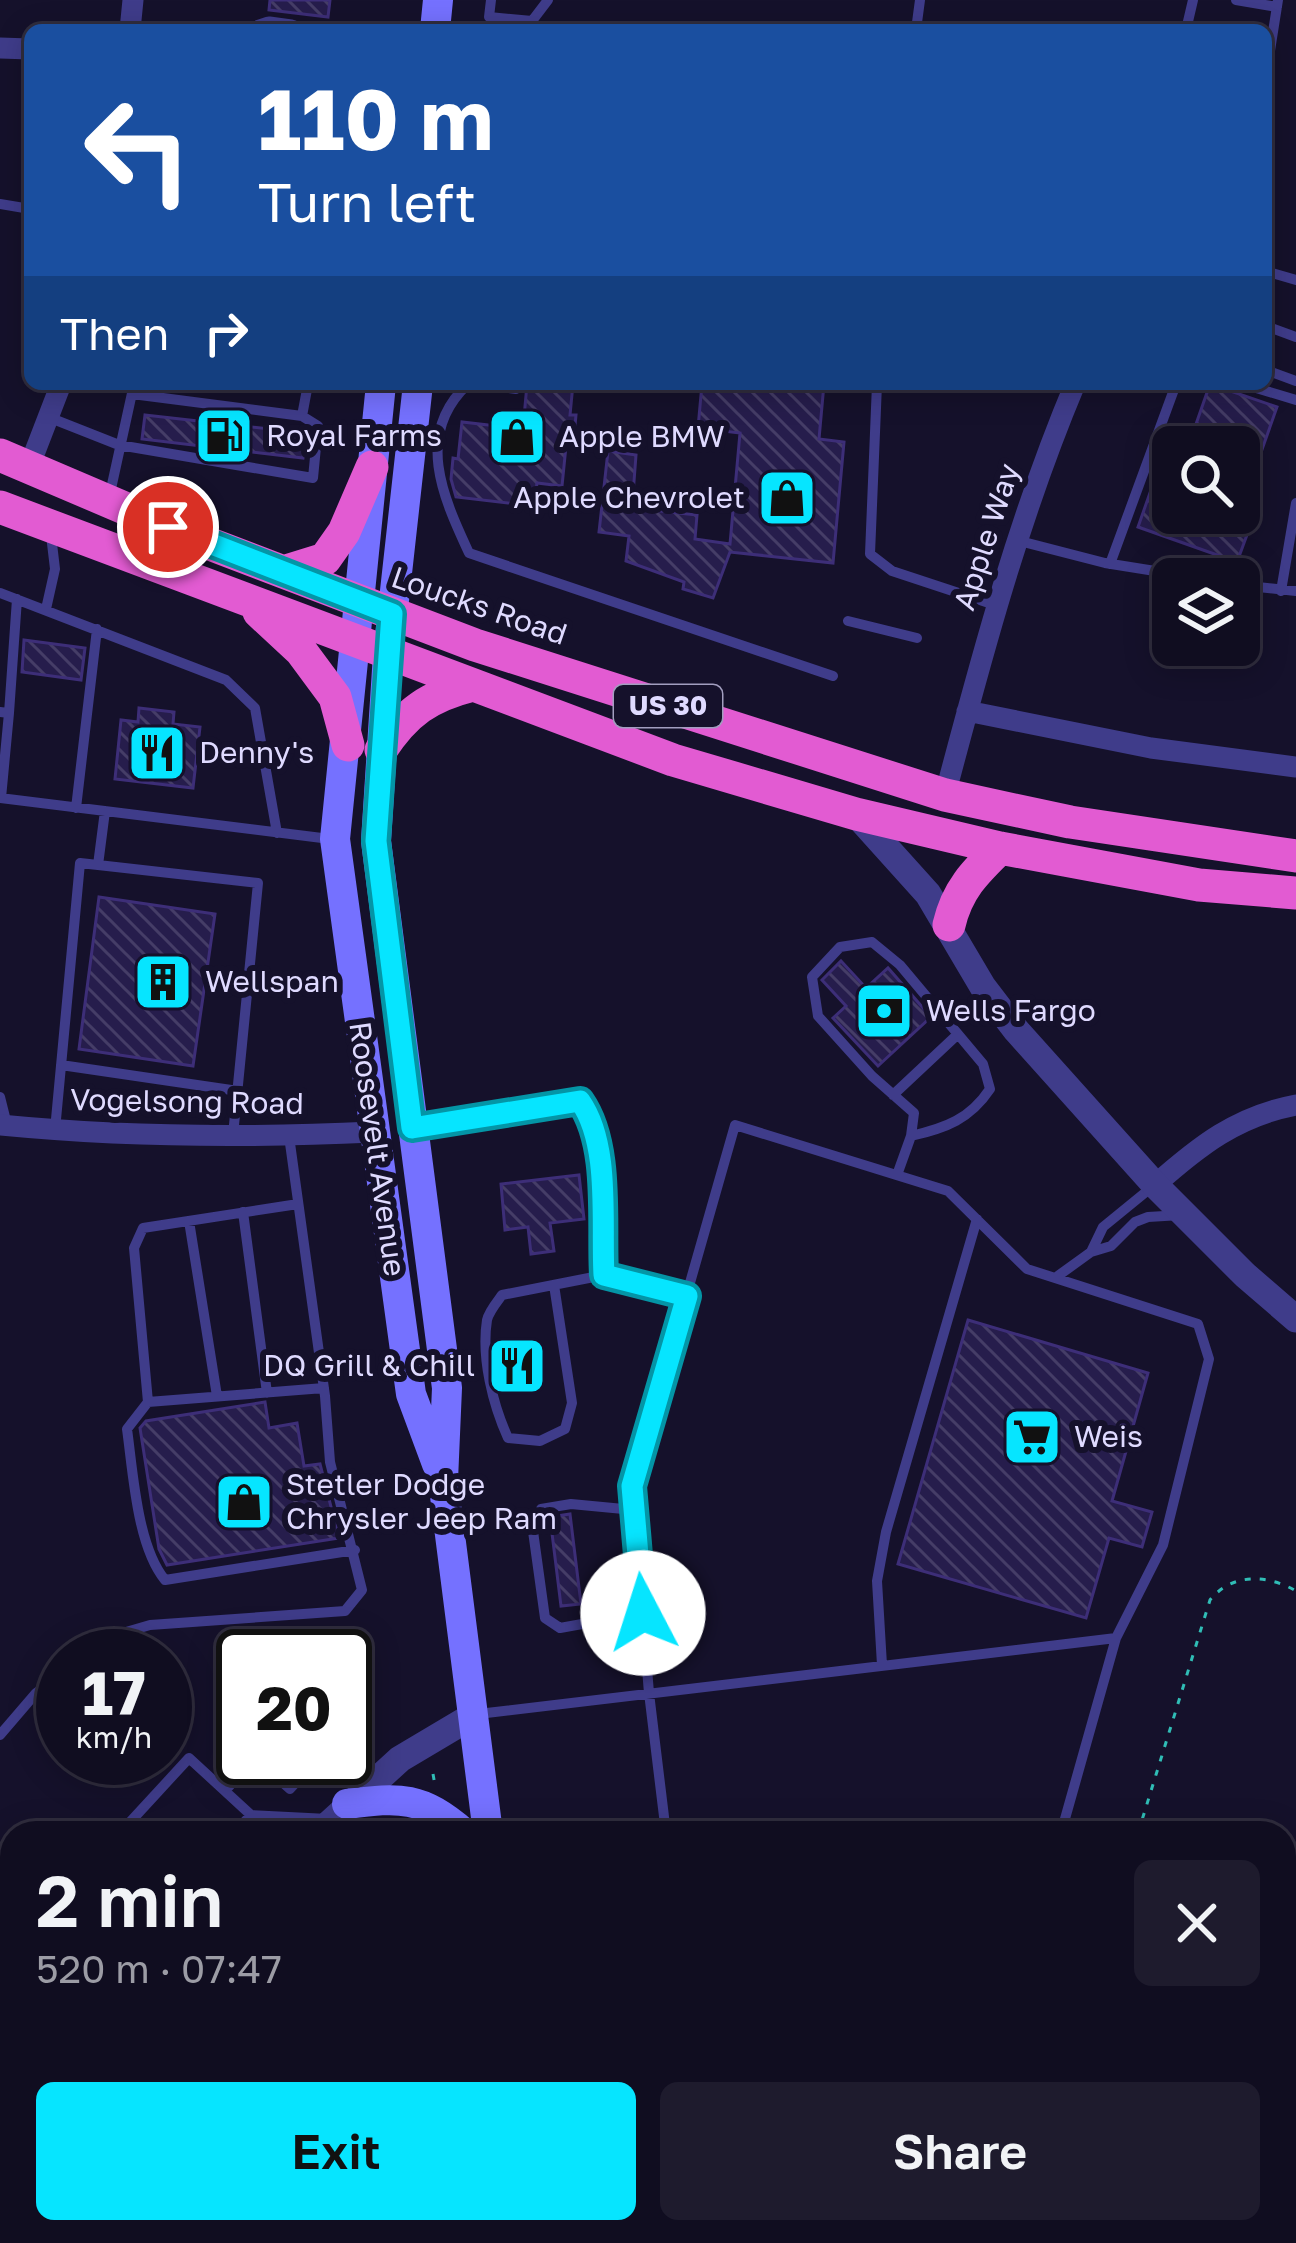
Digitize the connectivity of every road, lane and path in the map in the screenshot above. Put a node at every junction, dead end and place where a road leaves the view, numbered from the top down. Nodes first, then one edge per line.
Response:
1 (491, 0) edge
2 (1236, 0) edge
3 (1277, 3) edge
4 (522, 24) edge
5 (1272, 36) edge
6 (59, 390) edge
7 (133, 390) edge
8 (139, 390) edge
9 (307, 390) edge
10 (380, 390) edge
11 (417, 390) edge
12 (463, 390) edge
13 (877, 390) edge
14 (1072, 390) edge
15 (1174, 390) edge
16 (1264, 390) edge
17 (1296, 400) edge
18 (302, 416) junction
19 (48, 417) junction
20 (119, 446) junction
21 (15, 461) edge
22 (372, 467) junction
23 (109, 501) junction
24 (1296, 502) edge
25 (0, 508) edge
26 (50, 527) junction
27 (1016, 541) junction
28 (1110, 563) junction
29 (1152, 570) edge
30 (283, 572) junction
31 (1260, 588) edge
32 (1281, 591) junction
33 (1296, 591) edge
34 (0, 592) edge
35 (17, 599) junction
36 (249, 602) junction
37 (358, 602) junction
38 (995, 605) junction
39 (46, 609) junction
40 (392, 614) junction
41 (848, 621) dead end
42 (97, 629) junction
43 (917, 638) dead end
44 (354, 641) junction
45 (388, 654) junction
46 (833, 676) dead end
47 (473, 685) junction
48 (967, 711) junction
49 (4, 712) edge
50 (364, 748) junction
51 (1296, 767) edge
52 (945, 794) junction
53 (1, 798) edge
54 (76, 808) junction
55 (105, 812) junction
56 (856, 814) junction
57 (277, 833) junction
58 (335, 839) junction
59 (1000, 848) junction
60 (1296, 856) edge
61 (98, 865) junction
62 (1296, 893) edge
63 (950, 925) junction
64 (957, 1035) junction
65 (61, 1065) junction
66 (238, 1091) junction
67 (893, 1095) junction
68 (0, 1096) edge
69 (1296, 1105) edge
70 (3, 1125) edge
71 (412, 1128) junction
72 (55, 1130) junction
73 (374, 1132) junction
74 (233, 1136) junction
75 (289, 1136) junction
76 (911, 1136) junction
77 (897, 1175) junction
78 (1155, 1186) junction
79 (298, 1204) junction
80 (243, 1212) junction
81 (1185, 1215) junction
82 (977, 1219) junction
83 (189, 1221) junction
84 (1091, 1252) junction
85 (604, 1275) junction
86 (1055, 1278) junction
87 (554, 1285) junction
88 (687, 1296) junction
89 (1296, 1319) edge
90 (442, 1352) junction
91 (324, 1388) junction
92 (267, 1393) junction
93 (217, 1396) junction
94 (148, 1402) junction
95 (442, 1480) junction
96 (634, 1510) junction
97 (355, 1550) junction
98 (1296, 1591) edge
99 (643, 1613) junction
100 (136, 1629) edge
101 (1116, 1637) junction
102 (882, 1665) junction
103 (649, 1693) junction
104 (36, 1696) edge
105 (474, 1715) junction
106 (0, 1735) edge
107 (230, 1785) edge
108 (225, 1791) junction
109 (251, 1815) junction
110 (332, 1818) edge
111 (131, 1821) edge
112 (245, 1821) edge
113 (450, 1821) edge
114 (487, 1821) edge
115 (665, 1821) edge
116 (1064, 1821) edge
117 (1142, 1821) edge

1 - 4 lane
2 - 3 lane
3 - 5 lane
6 - 19 street
7 - 20 lane
8 - 18 lane
9 - 18 lane
10 - 22 main road, Roosevelt Avenue
11 - 40 main road, Roosevelt Avenue
12 - 46 lane
13 - 38 lane
14 - 27 street, Apple Way
15 - 28 lane
16 - 17 lane
18 - 20 lane
19 - 20 lane
19 - 21 street
20 - 23 lane
21 - 23 highway, Loucks Road / US 30
22 - 30 highway
22 - 37 main road, Roosevelt Avenue
23 - 30 highway, Loucks Road / US 30
24 - 32 lane
25 - 26 highway, US 30
26 - 36 highway, US 30
26 - 39 lane
27 - 28 lane
27 - 38 street, Apple Way
28 - 29 lane
30 - 37 highway, Loucks Road / US 30
31 - 32 lane
32 - 33 lane
34 - 35 lane
35 - 39 lane
35 - 49 lane
36 - 44 highway, US 30
36 - 50 highway
37 - 40 highway, Loucks Road / US 30
37 - 44 main road, Roosevelt Avenue
38 - 48 street, Apple Way
39 - 42 lane
40 - 45 main road, Roosevelt Avenue
40 - 52 highway, Loucks Road / US 30
41 - 43 lane
42 - 54 lane
42 - 57 lane
44 - 45 highway, US 30
44 - 50 main road, Roosevelt Avenue
45 - 47 highway, US 30
45 - 50 main road, Roosevelt Avenue
47 - 50 highway
47 - 56 highway, US 30
48 - 51 street
48 - 52 street, Apple Way
49 - 53 lane
50 - 58 main road, Roosevelt Avenue
50 - 71 main road, Roosevelt Avenue
52 - 60 highway, US 30
53 - 54 lane
54 - 55 lane
55 - 57 lane
55 - 61 lane
56 - 59 highway, US 30
56 - 63 street
57 - 58 lane
58 - 73 main road, Roosevelt Avenue
59 - 62 highway, US 30
59 - 63 highway
61 - 65 lane
61 - 66 lane
63 - 78 street
64 - 67 lane
64 - 67 lane
64 - 76 lane
65 - 66 lane
65 - 72 lane
66 - 74 lane
67 - 76 lane
68 - 70 lane
69 - 78 street
70 - 72 street, Vogelsong Road
71 - 85 lane
71 - 90 main road, Roosevelt Avenue
72 - 74 street, Vogelsong Road
73 - 75 street, Vogelsong Road
73 - 90 main road
73 - 95 main road, Roosevelt Avenue
74 - 75 street, Vogelsong Road
75 - 79 lane
76 - 77 lane
77 - 82 lane
77 - 88 lane
78 - 81 street
78 - 84 lane
79 - 80 lane
79 - 91 lane
80 - 83 lane
80 - 92 lane
81 - 84 lane
81 - 89 street
82 - 86 lane
82 - 102 lane
83 - 93 lane
83 - 94 lane
84 - 86 lane
85 - 87 lane
85 - 88 lane
86 - 101 lane
87 - 87 lane
88 - 96 lane
90 - 95 main road, Roosevelt Avenue
91 - 92 lane
91 - 97 lane
92 - 93 lane
93 - 94 lane
94 - 97 lane
95 - 105 main road, Roosevelt Avenue
96 - 99 lane
96 - 99 lane
97 - 100 lane
98 - 117 path
99 - 103 lane
101 - 102 lane
101 - 116 lane
102 - 103 lane
103 - 105 lane
103 - 115 lane
104 - 106 lane
105 - 110 street
105 - 114 main road, Roosevelt Avenue
107 - 108 lane
108 - 109 lane
108 - 111 lane
109 - 110 lane
109 - 112 lane
110 - 113 main road

